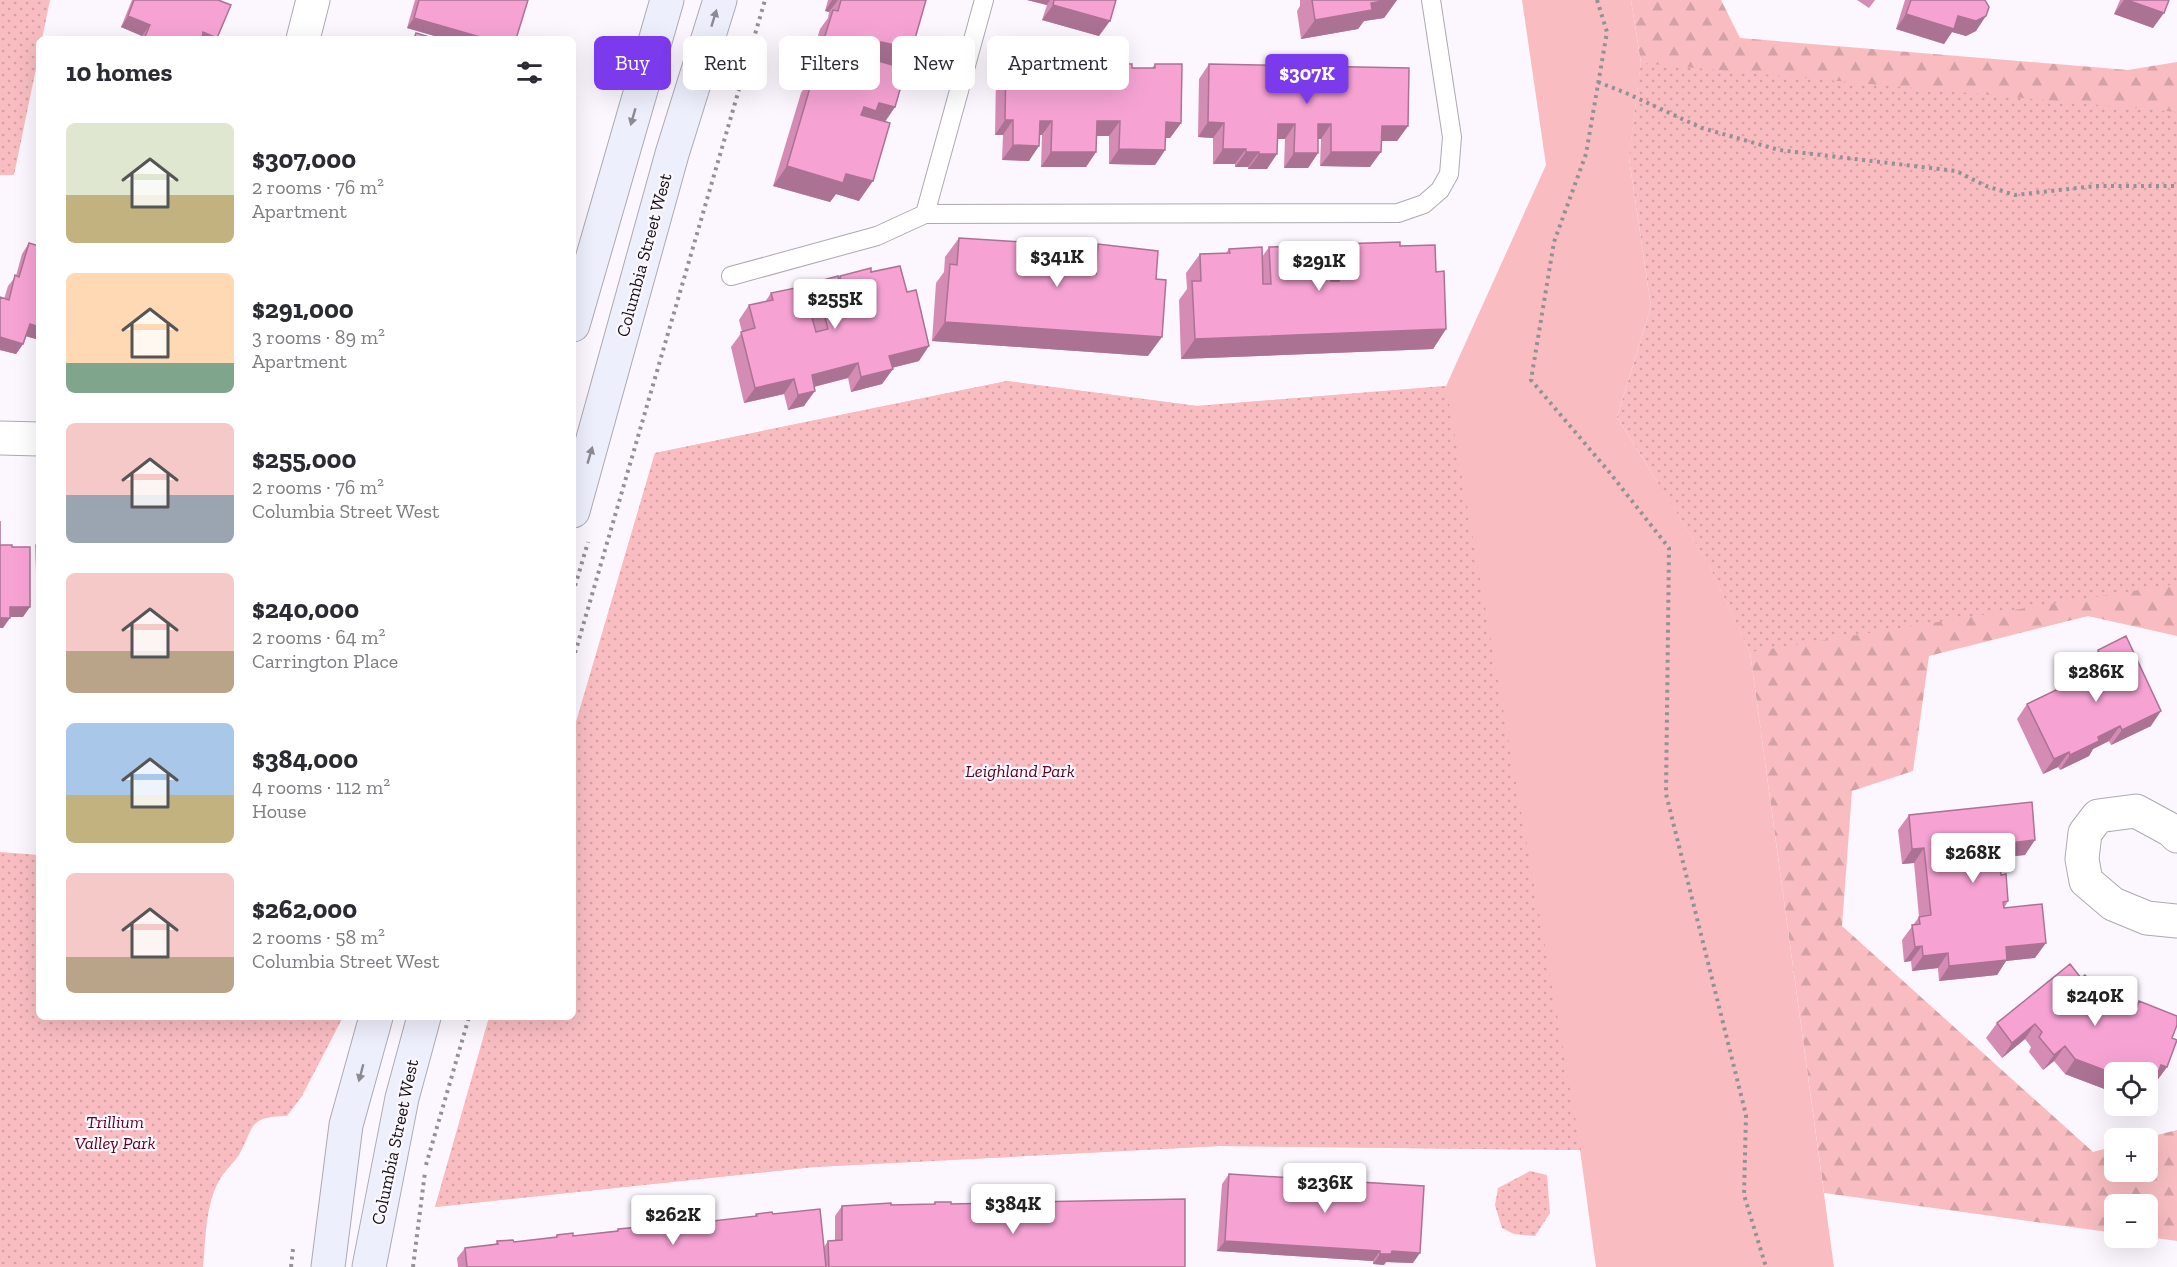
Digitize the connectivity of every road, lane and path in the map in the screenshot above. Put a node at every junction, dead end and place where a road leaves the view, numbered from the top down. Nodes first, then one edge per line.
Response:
1 (313, 0) edge
2 (667, 0) edge
3 (720, 0) edge
4 (765, 0) edge
5 (984, 0) edge
6 (1431, 0) edge
7 (1597, 0) edge
8 (304, 36) edge
9 (1598, 82) junction
10 (2177, 186) edge
11 (925, 214) junction
12 (731, 276) dead end
13 (576, 315) edge
14 (0, 438) edge
15 (36, 438) edge
16 (576, 500) edge
17 (576, 650) edge
18 (2177, 836) edge
19 (2177, 921) edge
20 (375, 1020) edge
21 (423, 1020) edge
22 (468, 1020) edge
23 (328, 1267) edge
24 (369, 1267) edge
25 (413, 1267) edge
26 (1766, 1267) edge

1 - 8 street
2 -> 13 main road
16 -> 3 main road, Columbia Street West
4 - 17 path
5 - 11 lane
6 - 11 lane
7 - 9 path
9 - 10 path
9 - 26 path
11 - 12 lane
14 - 15 street
18 - 19 street
20 -> 23 main road
21 - 24 main road, Columbia Street West
22 - 25 path

